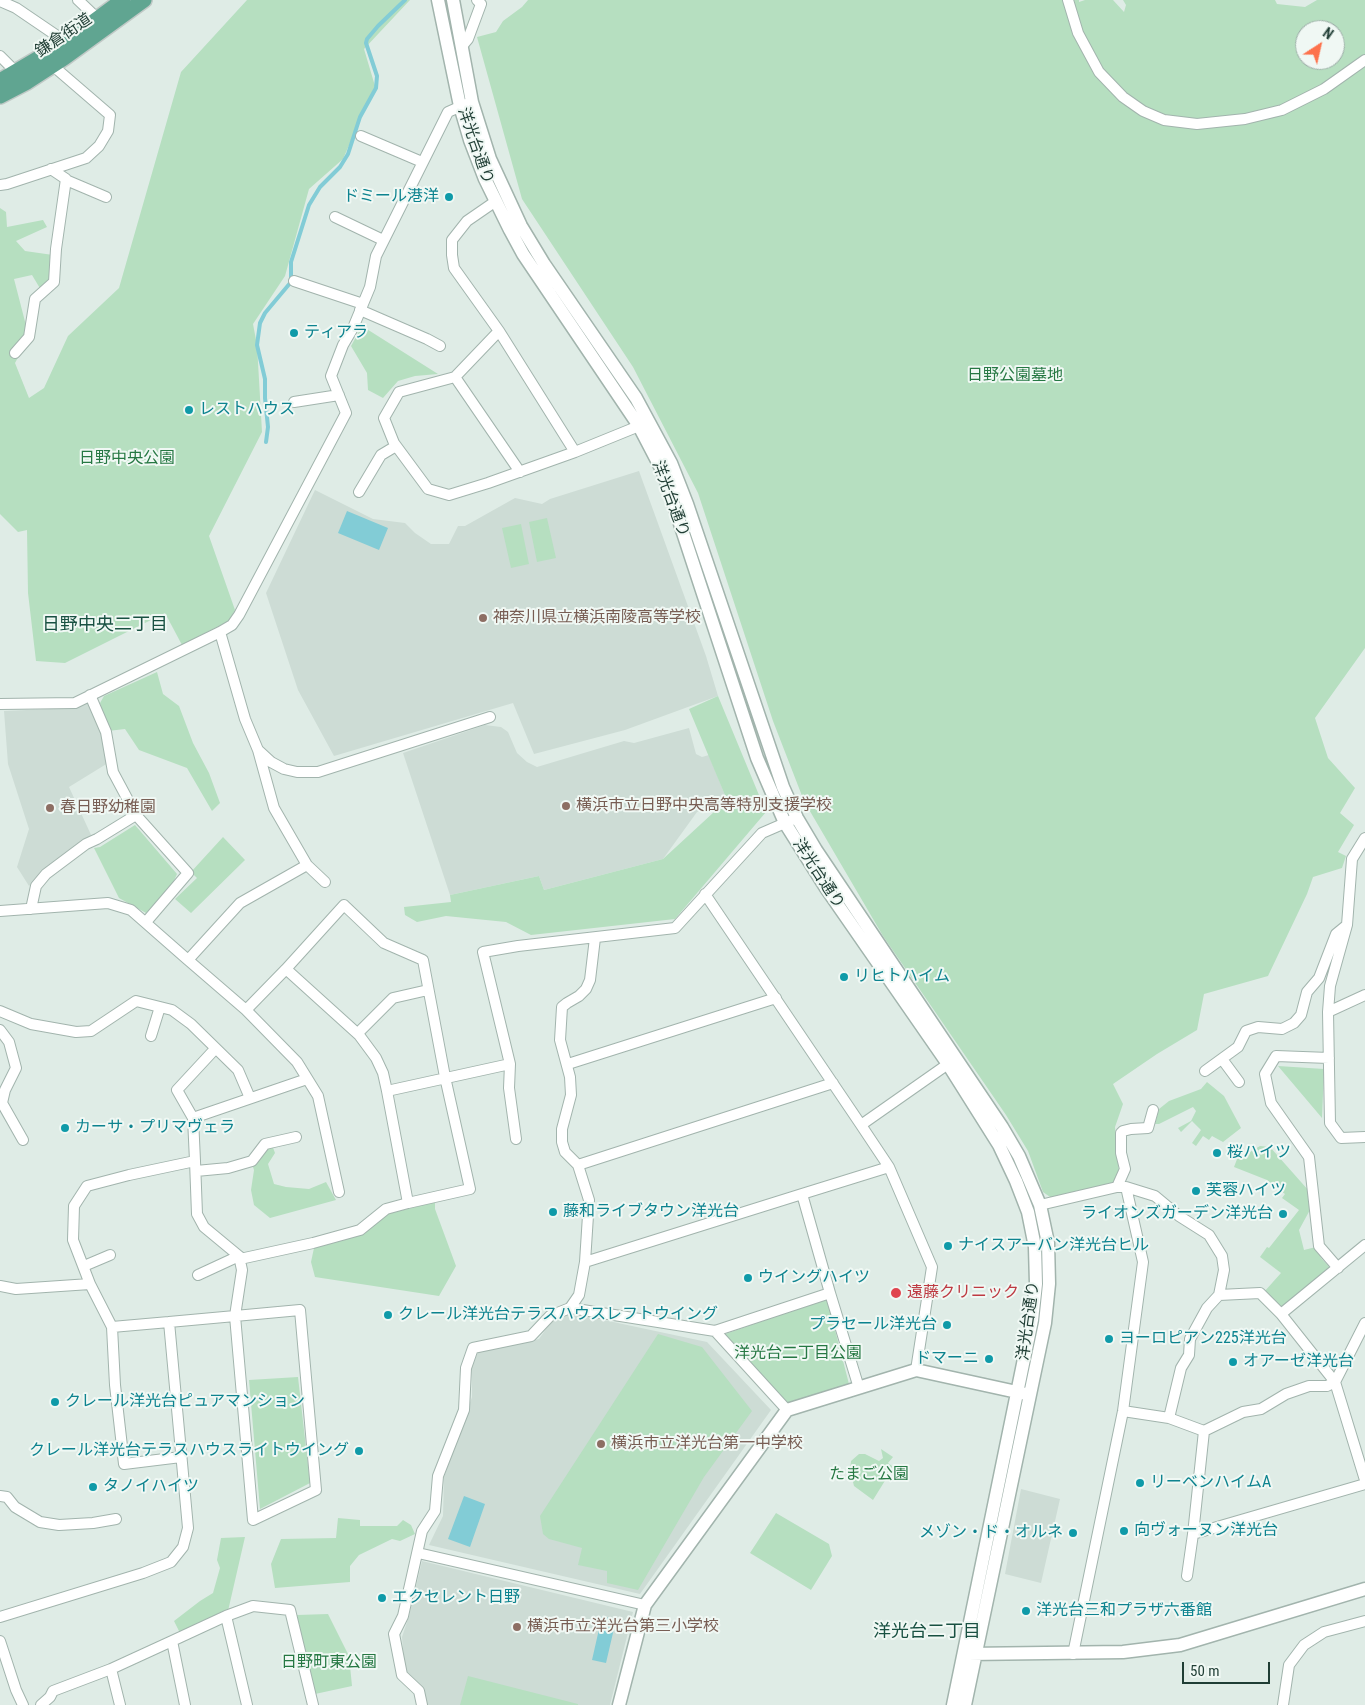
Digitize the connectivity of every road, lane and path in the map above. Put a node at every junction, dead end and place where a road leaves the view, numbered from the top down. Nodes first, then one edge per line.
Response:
1 (78, 0) edge
2 (123, 0) edge
3 (144, 0) edge
4 (438, 0) edge
5 (453, 0) edge
6 (477, 0) edge
7 (1068, 0) edge
8 (0, 1) edge
9 (98, 19) junction
10 (66, 42) junction
11 (462, 46) junction
12 (0, 56) edge
13 (1365, 60) edge
14 (52, 65) junction
15 (16, 72) junction
16 (0, 81) edge
17 (0, 96) edge
18 (466, 104) junction
19 (361, 136) dead end
20 (422, 162) junction
21 (51, 169) junction
22 (66, 180) junction
23 (0, 185) edge
24 (106, 197) dead end
25 (496, 201) junction
26 (335, 218) dead end
27 (384, 240) junction
28 (294, 281) dead end
29 (362, 307) junction
30 (498, 331) junction
31 (440, 346) dead end
32 (15, 353) dead end
33 (455, 377) junction
34 (339, 395) junction
35 (294, 402) dead end
36 (639, 426) junction
37 (396, 446) junction
38 (575, 452) junction
39 (520, 472) junction
40 (359, 492) dead end
41 (220, 632) junction
42 (90, 695) junction
43 (0, 704) edge
44 (490, 717) dead end
45 (258, 750) junction
46 (136, 815) junction
47 (797, 818) junction
48 (784, 823) junction
49 (1365, 838) edge
50 (307, 865) junction
51 (325, 882) dead end
52 (705, 894) junction
53 (31, 909) junction
54 (0, 911) edge
55 (146, 922) junction
56 (1347, 925) junction
57 (595, 938) junction
58 (188, 960) junction
59 (286, 969) junction
60 (428, 990) junction
61 (1365, 995) edge
62 (776, 998) junction
63 (160, 1007) junction
64 (246, 1010) junction
65 (0, 1011) edge
66 (1328, 1012) junction
67 (0, 1030) edge
68 (358, 1033) junction
69 (151, 1036) dead end
70 (215, 1049) junction
71 (1329, 1058) junction
72 (1222, 1059) junction
73 (510, 1064) junction
74 (568, 1064) junction
75 (948, 1064) junction
76 (1205, 1071) dead end
77 (445, 1078) junction
78 (307, 1079) junction
79 (833, 1082) junction
80 (1239, 1082) dead end
81 (387, 1091) junction
82 (250, 1098) junction
83 (1154, 1110) dead end
84 (193, 1118) junction
85 (861, 1125) junction
86 (296, 1137) dead end
87 (1365, 1137) edge
88 (516, 1139) dead end
89 (23, 1140) dead end
90 (578, 1165) junction
91 (195, 1166) junction
92 (889, 1167) junction
93 (1121, 1187) junction
94 (338, 1192) dead end
95 (802, 1194) junction
96 (408, 1203) junction
97 (1040, 1205) junction
98 (1365, 1245) edge
99 (110, 1256) dead end
100 (240, 1257) junction
101 (585, 1262) junction
102 (84, 1266) junction
103 (1338, 1268) junction
104 (198, 1275) dead end
105 (90, 1284) junction
106 (0, 1286) edge
107 (830, 1294) junction
108 (1219, 1295) junction
109 (570, 1308) junction
110 (1281, 1314) junction
111 (235, 1316) junction
112 (169, 1322) junction
113 (1365, 1323) edge
114 (112, 1327) junction
115 (715, 1332) junction
116 (916, 1370) junction
117 (1335, 1382) junction
118 (859, 1388) junction
119 (1024, 1393) junction
120 (787, 1410) junction
121 (1123, 1411) junction
122 (1169, 1418) junction
123 (1204, 1431) junction
124 (181, 1457) junction
125 (1365, 1480) edge
126 (1365, 1484) edge
127 (0, 1496) edge
128 (116, 1519) dead end
129 (1193, 1534) junction
130 (418, 1553) junction
131 (1187, 1576) dead end
132 (1365, 1589) edge
133 (645, 1605) junction
134 (226, 1616) junction
135 (0, 1617) edge
136 (1365, 1621) edge
137 (172, 1640) junction
138 (0, 1642) edge
139 (969, 1654) junction
140 (1073, 1654) junction
141 (112, 1669) junction
142 (23, 1705) edge
143 (41, 1705) edge
144 (120, 1705) edge
145 (185, 1705) edge
146 (247, 1705) edge
147 (313, 1705) edge
148 (422, 1705) edge
149 (619, 1705) edge
150 (953, 1705) edge
151 (964, 1705) edge
152 (1283, 1705) edge

1 - 9 street
2 - 9 main road, 鎌倉街道
3 - 14 main road, 鎌倉街道
4 - 18 street, 洋光台通り
5 - 11 street
6 - 11 street
7 - 13 street
8 - 10 street
9 - 10 main road, 鎌倉街道
10 - 15 main road, 鎌倉街道
11 - 18 street
12 - 15 street
14 - 17 main road, 鎌倉街道
14 - 21 street
15 - 16 main road, 鎌倉街道
18 - 20 street
18 - 25 street, 洋光台通り
18 - 47 street, 洋光台通り
19 - 20 street
20 - 27 street
21 - 22 street
21 - 23 street
22 - 24 street
22 - 32 street
25 - 30 street
25 - 36 street, 洋光台通り
26 - 27 street
27 - 29 street
28 - 29 street
29 - 31 street
29 - 34 street
30 - 33 street
30 - 38 street
33 - 37 street
33 - 39 street
34 - 35 street
34 - 41 street
36 - 38 street
36 - 48 street, 洋光台通り
37 - 39 street
37 - 40 street
38 - 39 street
41 - 42 street
41 - 45 street
42 - 43 street
42 - 46 street
44 - 45 street
45 - 50 street
46 - 53 street
46 - 55 street
47 - 48 street
47 - 97 street, 洋光台通り
48 - 52 street
48 - 75 street, 洋光台通り
49 - 56 street
50 - 51 street
50 - 58 street
52 - 57 street
52 - 62 street
53 - 54 street
53 - 55 street
55 - 58 street
56 - 66 street
56 - 72 street
57 - 73 street
57 - 74 street
58 - 64 street
59 - 60 street
59 - 64 street
59 - 68 street
60 - 68 street
60 - 77 street
61 - 66 street
62 - 74 street
62 - 79 street
63 - 65 street
63 - 69 street
63 - 70 street
64 - 78 street
66 - 71 street
67 - 89 street
68 - 81 street
70 - 82 street
70 - 84 street
71 - 87 street
71 - 103 street
72 - 76 street
72 - 80 street
73 - 77 street
73 - 88 street
74 - 90 street
75 - 85 street
75 - 119 street, 洋光台通り
77 - 81 street
77 - 96 street
78 - 82 street
78 - 94 street
79 - 85 street
79 - 90 street
81 - 96 street
82 - 84 street
83 - 93 street
84 - 91 street
85 - 92 street
86 - 91 street
90 - 101 street
91 - 100 street
91 - 102 street
92 - 95 street
92 - 116 street
93 - 97 street
93 - 108 street
93 - 121 street
95 - 101 street
95 - 107 street
96 - 100 street
97 - 119 street, 洋光台通り
98 - 103 street
99 - 102 street
100 - 104 street
100 - 111 street
101 - 109 street
102 - 105 street
103 - 110 street
105 - 106 street
105 - 114 street
107 - 115 street
107 - 118 street
108 - 110 street
108 - 122 street
109 - 115 street
109 - 130 street
110 - 117 street
111 - 111 street
111 - 112 street
112 - 114 street
112 - 124 street
113 - 117 street
114 - 124 street
115 - 120 street
116 - 118 street
116 - 119 street
117 - 123 street
117 - 125 street
118 - 120 street
119 - 139 street, 洋光台通り
120 - 133 street
121 - 122 street
121 - 140 street
122 - 123 street
123 - 129 street
124 - 135 street
126 - 129 street
127 - 128 street
129 - 131 street
130 - 133 street
130 - 148 street
132 - 140 street
133 - 149 street
134 - 137 street
134 - 146 street
134 - 147 street
136 - 152 street
137 - 141 street
137 - 145 street
138 - 142 street
139 - 140 street
139 - 150 street, 洋光台通り
139 - 151 street, 洋光台通り
141 - 143 street
141 - 144 street

